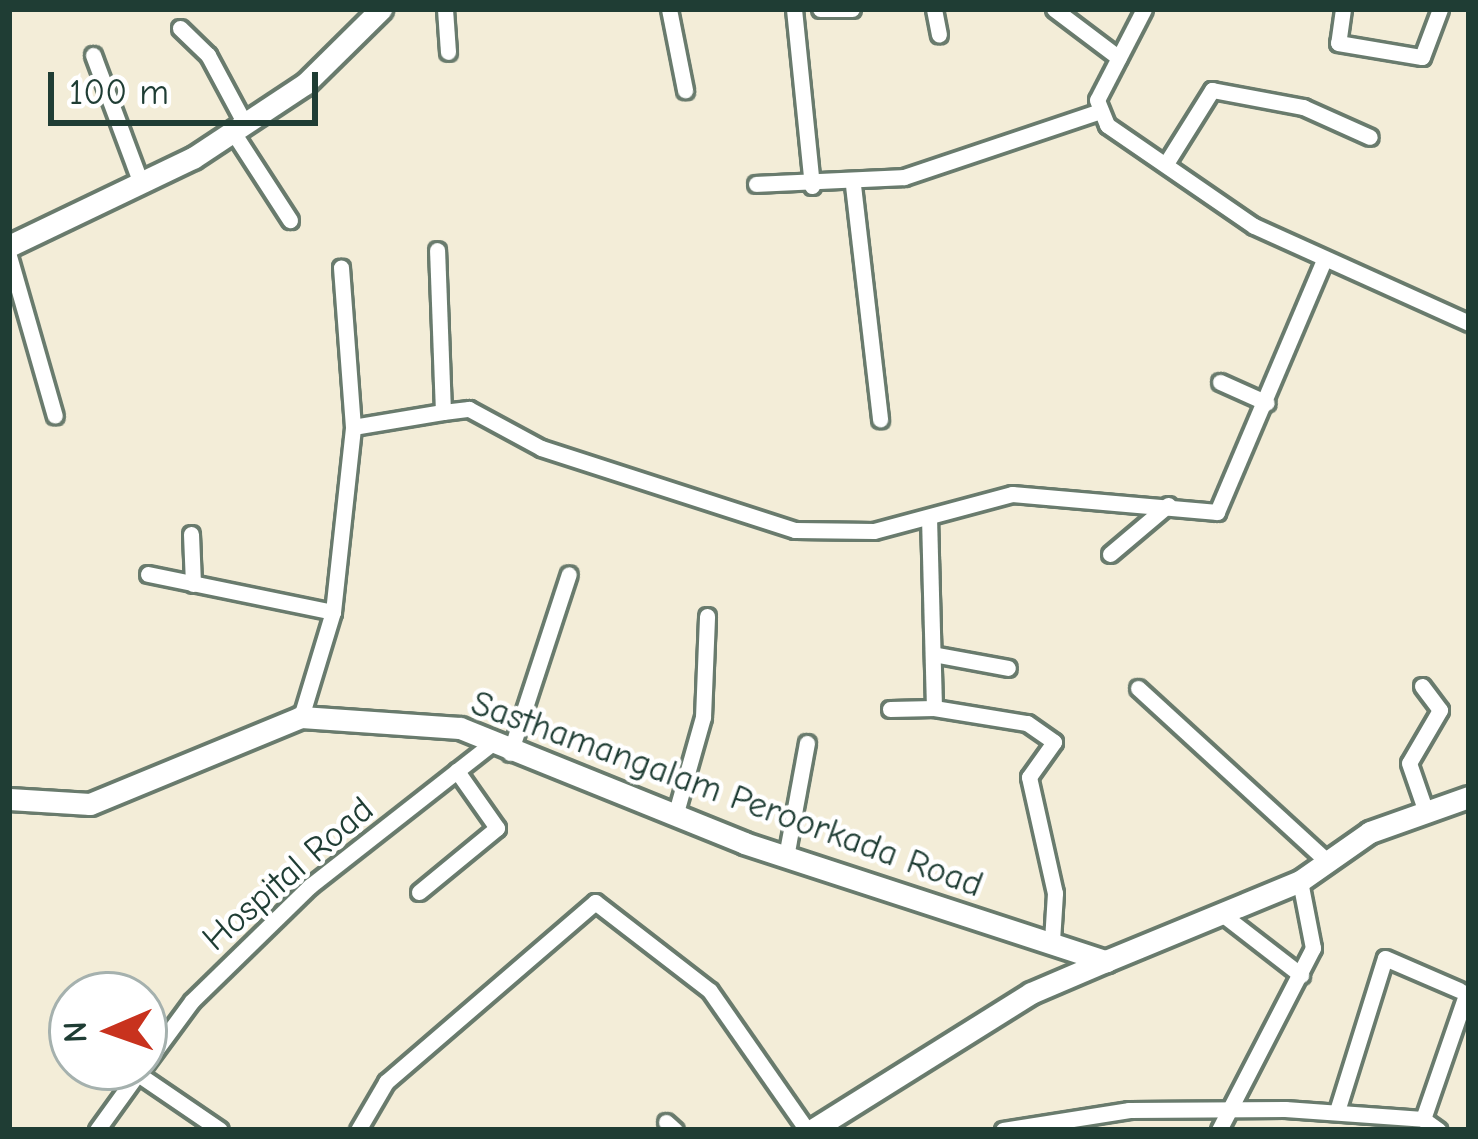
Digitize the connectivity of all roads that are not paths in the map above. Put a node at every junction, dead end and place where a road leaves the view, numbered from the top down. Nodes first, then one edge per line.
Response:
1 (380, 9) edge
2 (445, 9) edge
3 (669, 9) edge
4 (794, 9) edge
5 (820, 9) edge
6 (852, 9) edge
7 (934, 9) edge
8 (1054, 9) edge
9 (1144, 9) edge
10 (1343, 9) edge
11 (1440, 9) edge
12 (180, 28) dead end
13 (939, 35) dead end
14 (448, 52) dead end
15 (93, 55) dead end
16 (1119, 58) junction
17 (685, 90) dead end
18 (1097, 112) junction
19 (239, 128) junction
20 (1370, 137) dead end
21 (1167, 162) junction
22 (140, 182) junction
23 (756, 184) dead end
24 (853, 184) junction
25 (812, 186) junction
26 (290, 220) dead end
27 (9, 247) edge
28 (437, 250) dead end
29 (9, 256) edge
30 (1323, 262) junction
31 (341, 267) dead end
32 (1469, 323) edge
33 (1220, 382) dead end
34 (1267, 403) junction
35 (443, 412) junction
36 (55, 416) dead end
37 (880, 419) dead end
38 (353, 428) junction
39 (1168, 505) junction
40 (928, 517) junction
41 (191, 534) dead end
42 (1110, 554) dead end
43 (148, 574) dead end
44 (569, 574) dead end
45 (193, 584) junction
46 (333, 612) junction
47 (707, 616) dead end
48 (938, 655) junction
49 (1008, 668) dead end
50 (1422, 686) dead end
51 (1138, 688) dead end
52 (934, 708) junction
53 (890, 710) dead end
54 (301, 717) junction
55 (807, 743) dead end
56 (500, 749) junction
57 (457, 771) junction
58 (1469, 796) edge
59 (9, 799) edge
60 (1426, 812) junction
61 (675, 817) junction
62 (786, 857) junction
63 (1328, 862) junction
64 (1300, 881) junction
65 (419, 892) dead end
66 (1222, 914) junction
67 (1052, 941) junction
68 (1106, 961) junction
69 (1301, 975) junction
70 (1464, 991) edge
71 (168, 1034) edge
72 (168, 1089) edge
73 (126, 1091) edge
74 (1337, 1112) junction
75 (1423, 1119) junction
76 (1223, 1124) edge
77 (1044, 1125) edge
78 (97, 1130) edge
79 (220, 1130) edge
80 (358, 1130) edge
81 (810, 1130) edge
82 (1003, 1130) edge
83 (1438, 1130) edge

1 - 19 street
2 - 14 street
3 - 17 street
4 - 25 street
5 - 6 street
7 - 13 street
8 - 16 street
9 - 16 street
10 - 11 street
12 - 19 street
15 - 22 street
16 - 18 street
18 - 21 street
18 - 24 street
19 - 22 street
19 - 26 street
20 - 21 street
21 - 30 street
22 - 27 street
23 - 25 street
24 - 25 street
24 - 37 street
28 - 35 street
29 - 36 street
30 - 32 street
30 - 34 street
31 - 38 street
33 - 34 street
34 - 39 street
35 - 38 street
35 - 40 street
38 - 46 street
39 - 40 street
39 - 42 street
40 - 48 street
41 - 45 street
43 - 45 street
44 - 56 street
45 - 46 street
46 - 54 street
47 - 61 street
48 - 49 street
48 - 52 street
50 - 60 street
51 - 63 street
52 - 53 street
52 - 67 street
54 - 56 street, Sasthamangalam Peroorkada Road
54 - 59 street, Sasthamangalam Peroorkada Road
55 - 62 street
56 - 57 street, Hospital Road
56 - 61 street, Sasthamangalam Peroorkada Road
57 - 65 street
57 - 71 street, Hospital Road
58 - 60 street
60 - 63 street
61 - 62 street, Sasthamangalam Peroorkada Road
62 - 67 street, Sasthamangalam Peroorkada Road
63 - 64 street
64 - 66 street
64 - 69 street
66 - 68 street
66 - 69 street
67 - 68 street, Sasthamangalam Peroorkada Road
68 - 81 street
69 - 76 street
70 - 74 street
70 - 75 street
72 - 79 street
73 - 78 street, Hospital Road
74 - 75 street
74 - 76 street
75 - 83 street
76 - 77 street
77 - 82 street
80 - 81 street

